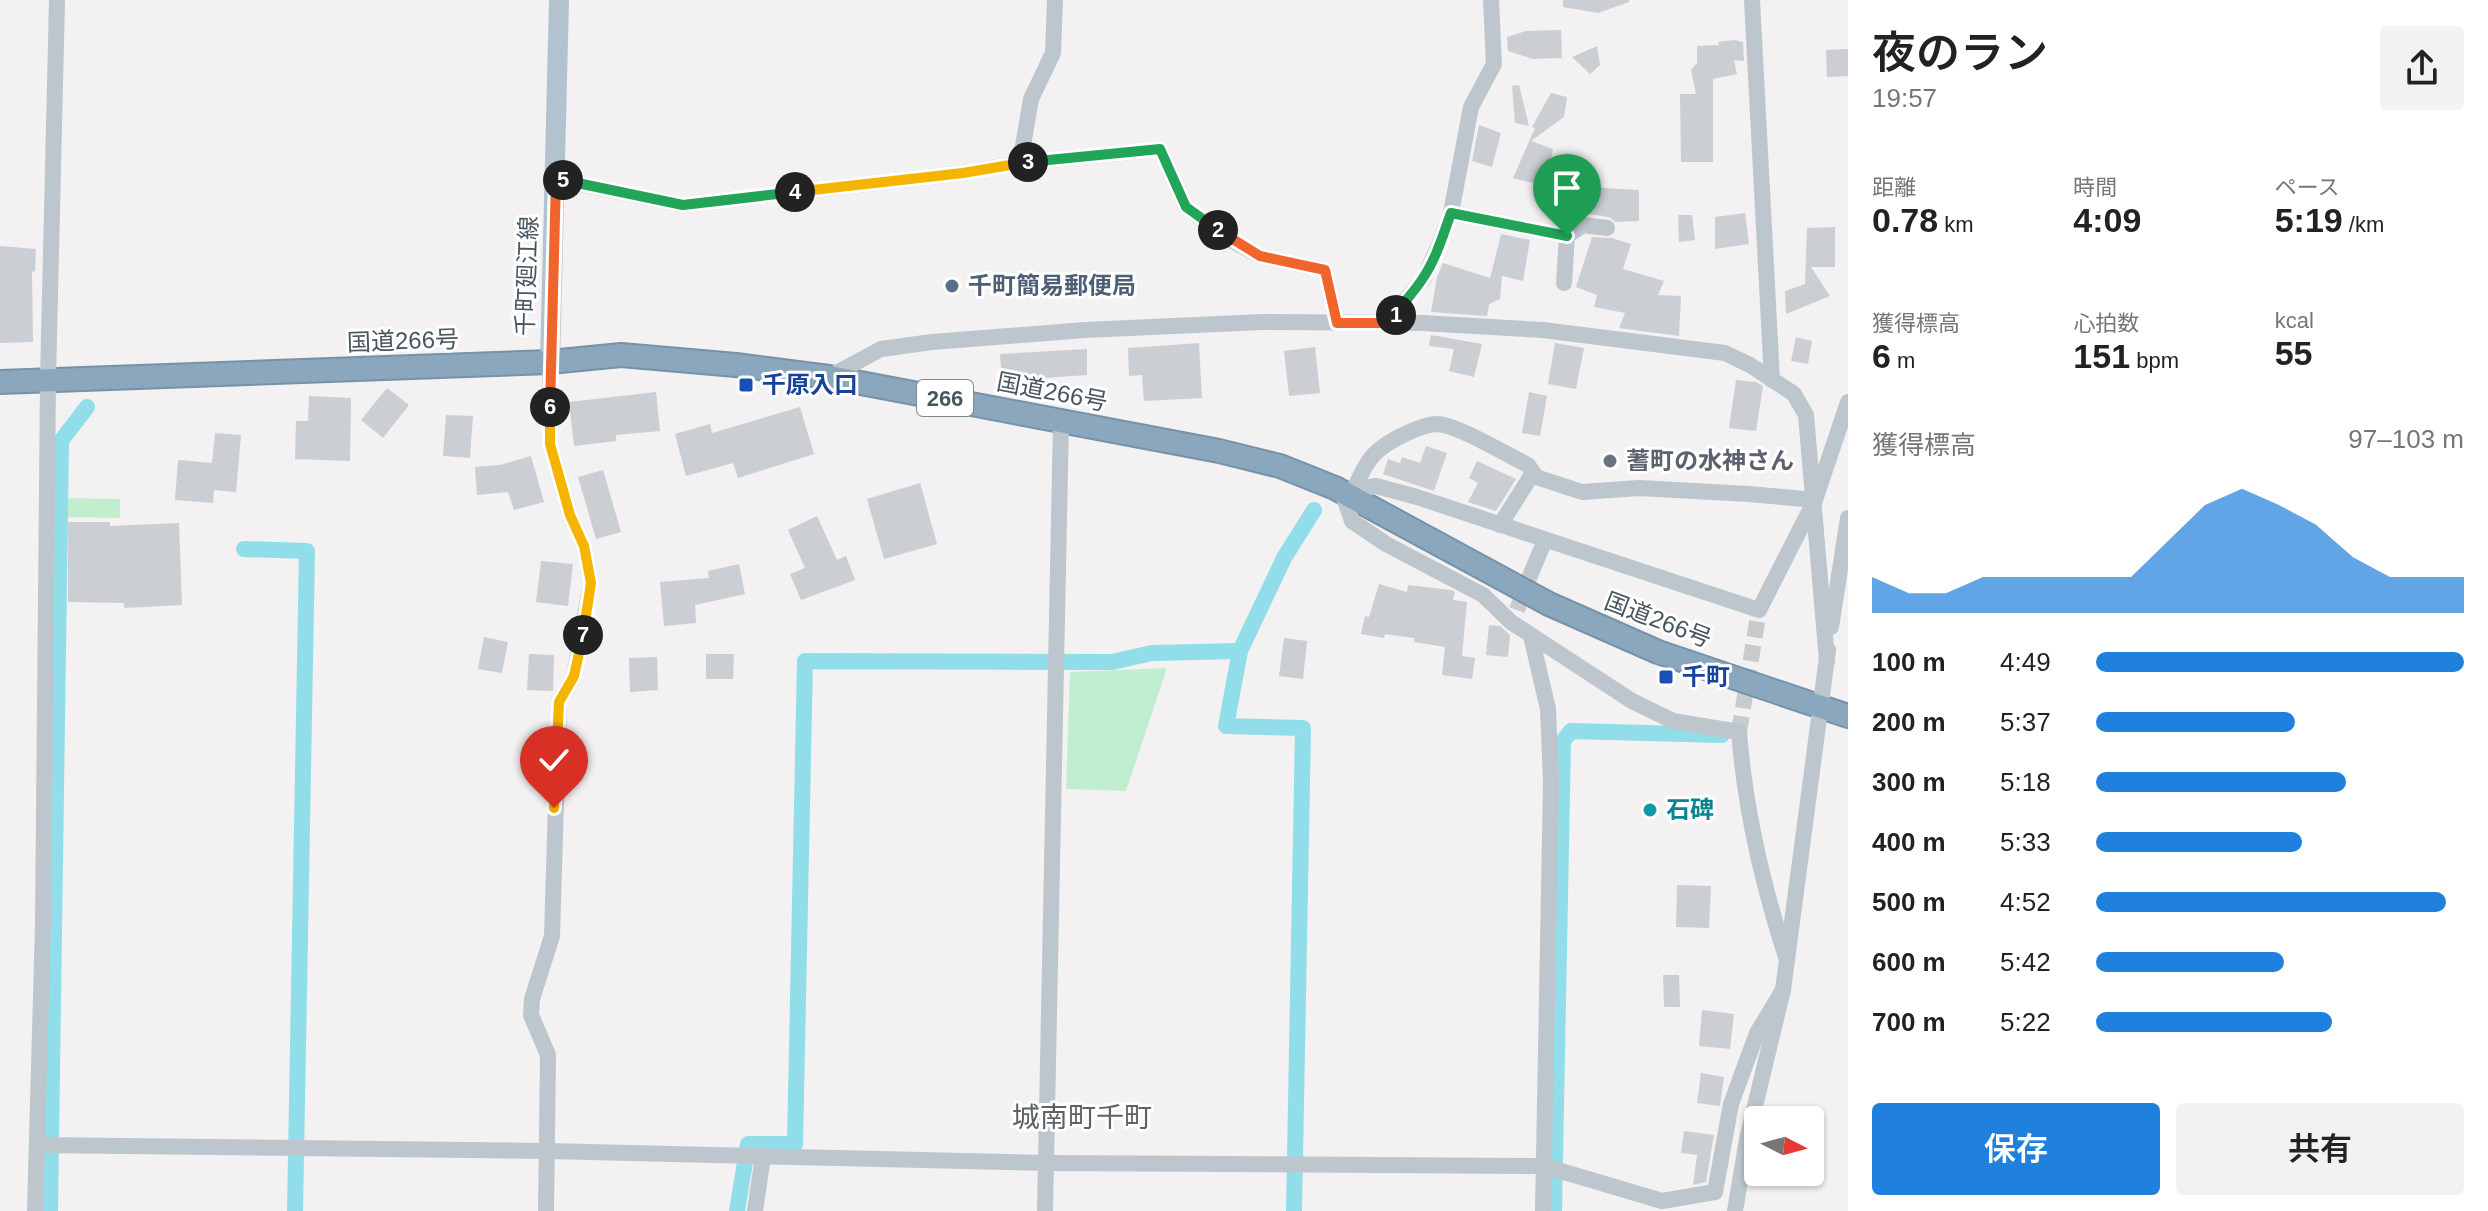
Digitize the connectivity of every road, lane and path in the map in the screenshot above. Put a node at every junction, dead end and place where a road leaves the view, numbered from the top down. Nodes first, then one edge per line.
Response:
1 (57, 0) edge
2 (559, 0) edge
3 (1055, 0) edge
4 (1491, 0) edge
5 (1752, 0) edge
6 (1020, 163) junction
7 (556, 179) junction
8 (1451, 213) junction
9 (1607, 228) dead end
10 (1567, 236) junction
11 (1564, 283) dead end
12 (1337, 323) junction
13 (1392, 323) junction
14 (550, 362) junction
15 (829, 377) junction
16 (48, 379) junction
17 (1772, 380) junction
18 (0, 382) edge
19 (1848, 402) edge
20 (1061, 420) junction
21 (1533, 473) junction
22 (1348, 491) junction
23 (1815, 500) junction
24 (1848, 518) edge
25 (1500, 525) junction
26 (1545, 540) junction
27 (1532, 571) tunnel mouth
28 (1848, 619) edge
29 (1829, 635) junction
30 (1531, 636) junction
31 (1827, 661) junction
32 (1835, 712) edge
33 (1786, 957) junction
34 (1783, 990) junction
35 (37, 1145) junction
36 (548, 1151) junction
37 (763, 1157) junction
38 (1046, 1163) junction
39 (1544, 1166) junction
40 (35, 1211) edge
41 (546, 1211) edge
42 (755, 1211) edge
43 (1045, 1211) edge
44 (1543, 1211) edge
45 (1735, 1211) edge

1 - 16 street
2 - 7 main road, 千町廻江線
3 - 6 street
4 - 8 street
5 - 17 street
6 - 7 street
6 - 12 street
7 - 14 main road, 千町廻江線
8 - 10 street
8 - 13 street
9 - 10 street
10 - 11 street
12 - 13 street
12 - 15 street
13 - 17 street
14 - 15 highway, 国道266号 / 266
14 - 16 highway, 国道266号 / 266
14 - 36 street
15 - 20 highway, 国道266号 / 266
16 - 18 highway, 国道266号 / 266
16 - 35 street
17 - 23 street
19 - 23 street
20 - 22 highway, 国道266号 / 266
20 - 38 street
21 - 22 street
21 - 23 street
21 - 25 street
22 - 25 street
22 - 30 street
22 - 32 highway, 国道266号 / 266
23 - 26 street
23 - 31 street
24 - 29 street
25 - 26 street
26 - 27 street
28 - 29 street
29 - 31 street
30 - 33 street
30 - 39 street
31 - 32 street
32 - 33 street
33 - 34 street
34 - 39 street
34 - 45 street
35 - 36 street
35 - 40 street
36 - 37 street
36 - 41 street
37 - 38 street
37 - 42 street
38 - 39 street
38 - 43 street
39 - 44 street

